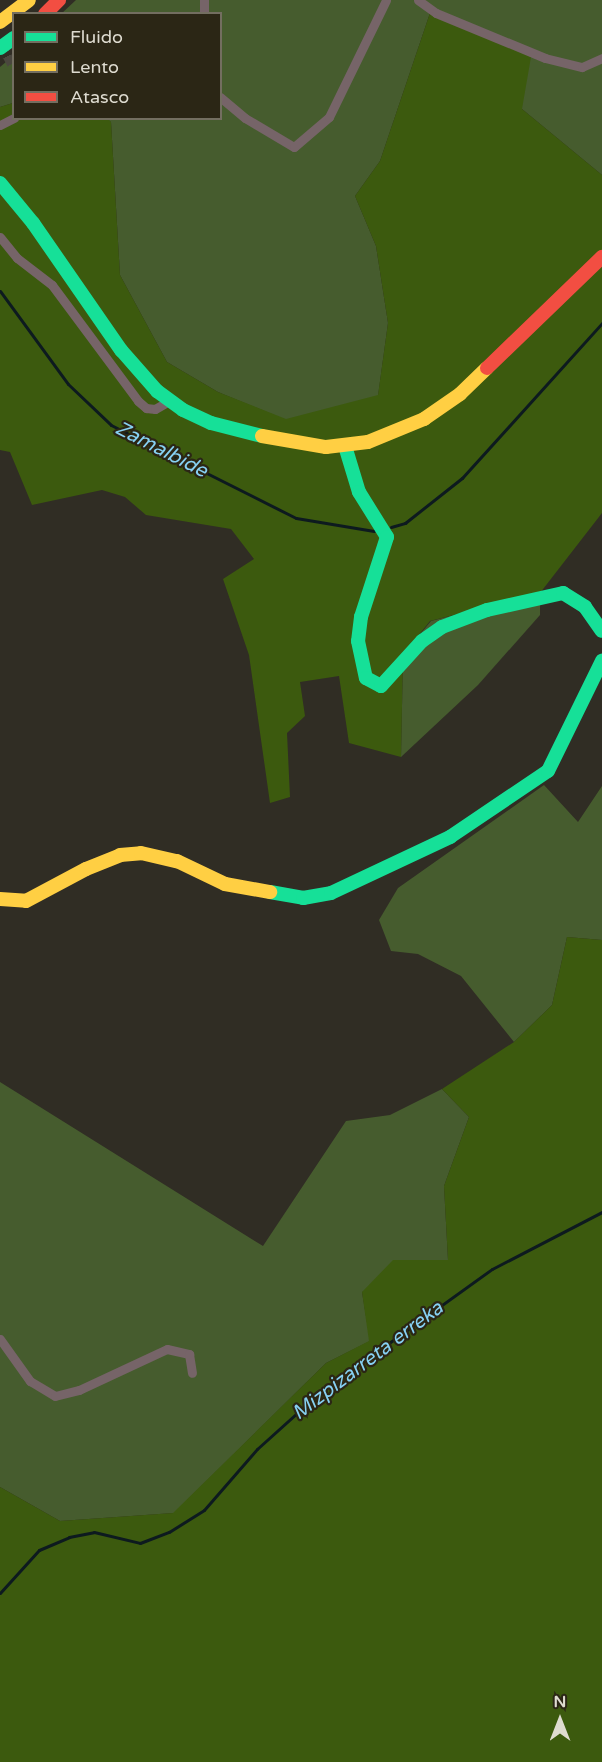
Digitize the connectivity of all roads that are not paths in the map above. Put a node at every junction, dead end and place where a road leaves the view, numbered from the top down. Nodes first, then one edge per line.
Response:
1 (28, 0) edge
2 (59, 0) edge
3 (386, 0) edge
4 (418, 0) edge
5 (13, 12) edge
6 (47, 12) edge
7 (12, 13) edge
8 (0, 22) edge
9 (602, 58) edge
10 (222, 99) edge
11 (0, 183) edge
12 (0, 237) edge
13 (602, 257) edge
14 (169, 401) junction
15 (345, 446) junction
16 (602, 631) edge
17 (602, 661) edge
18 (0, 899) edge
19 (0, 1339) edge
20 (192, 1373) dead end

1 - 5 main road
2 - 6 main road
3 - 10 street
4 - 9 street
7 - 8 main road
11 - 14 main road
12 - 14 street
13 - 15 main road
14 - 15 main road
15 - 16 main road
17 - 18 main road
19 - 20 street

